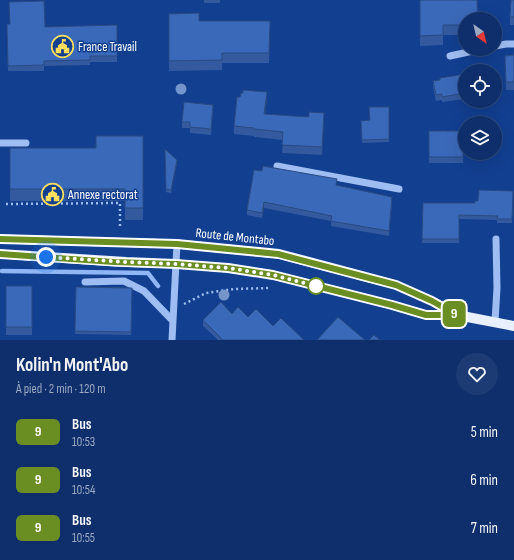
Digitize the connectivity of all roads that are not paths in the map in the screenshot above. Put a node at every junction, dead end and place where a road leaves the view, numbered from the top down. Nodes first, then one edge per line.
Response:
1 (514, 44) edge
2 (502, 45) edge
3 (458, 54) edge
4 (450, 56) dead end
5 (0, 143) edge
6 (26, 143) dead end
7 (277, 166) dead end
8 (399, 189) dead end
9 (496, 238) dead end
10 (0, 239) edge
11 (177, 244) junction
12 (0, 254) edge
13 (176, 264) junction
14 (85, 282) dead end
15 (457, 315) junction
16 (172, 320) junction
17 (495, 322) junction
18 (514, 326) edge
19 (172, 340) edge

1 - 2 street
3 - 4 street
5 - 6 street
7 - 8 street
9 - 17 street
10 - 11 main road, Route de Montabo
11 - 13 street
11 - 15 main road, Route de Montabo
12 - 13 main road, Route de Montabo
13 - 15 main road, Route de Montabo
13 - 16 street
14 - 16 street
15 - 17 main road, Route de Montabo
16 - 19 street
17 - 18 main road, Route de Montabo

